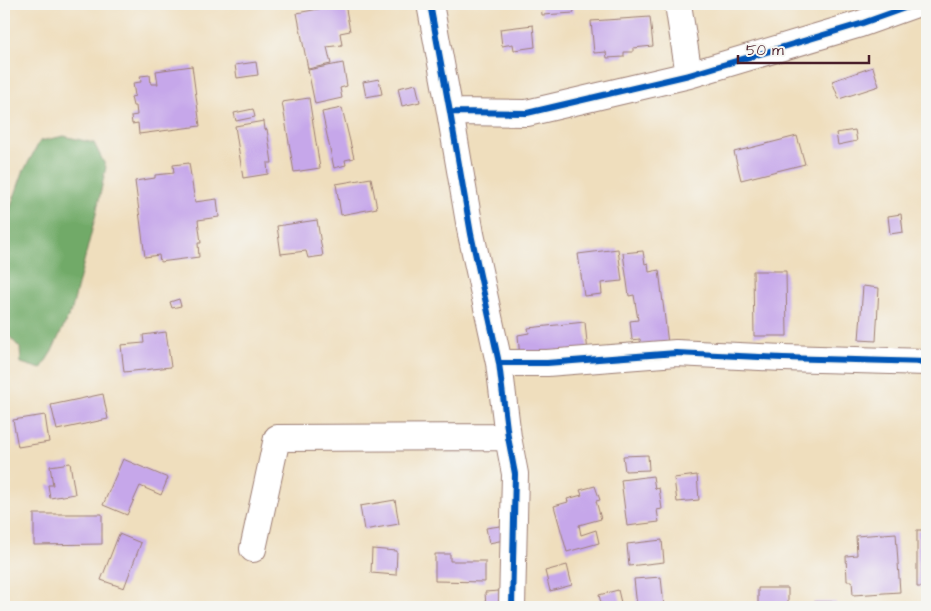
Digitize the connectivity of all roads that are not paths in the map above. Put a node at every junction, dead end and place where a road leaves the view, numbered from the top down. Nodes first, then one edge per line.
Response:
1 (430, 4) edge
2 (678, 4) edge
3 (916, 4) edge
4 (689, 75) junction
5 (450, 112) junction
6 (927, 362) edge
7 (499, 363) junction
8 (508, 437) junction
9 (253, 549) dead end
10 (512, 607) edge

1 - 5 street
2 - 4 street
3 - 4 street
4 - 5 street
5 - 7 street
6 - 7 street
7 - 8 street
8 - 9 street
8 - 10 street

